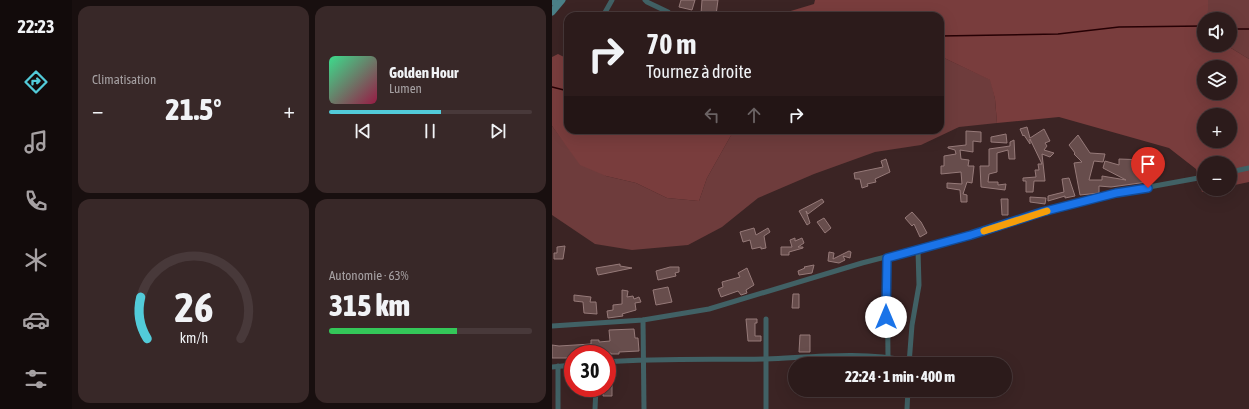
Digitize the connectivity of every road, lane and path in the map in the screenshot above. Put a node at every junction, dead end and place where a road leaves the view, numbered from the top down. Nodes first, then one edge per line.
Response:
1 (554, 0) edge
2 (562, 0) edge
3 (612, 0) edge
4 (645, 0) edge
5 (552, 2) edge
6 (552, 12) edge
7 (605, 12) edge
8 (668, 12) dead end
9 (1249, 168) edge
10 (1237, 171) edge
11 (1197, 178) edge
12 (918, 250) junction
13 (887, 258) junction
14 (766, 319) dead end
15 (643, 320) junction
16 (552, 326) edge
17 (888, 357) joint
18 (909, 357) edge
19 (767, 358) junction
20 (644, 360) junction
21 (616, 362) edge
22 (555, 367) edge
23 (596, 397) edge
24 (908, 397) edge
25 (558, 409) edge
26 (595, 409) edge
27 (644, 409) edge
28 (766, 409) edge
29 (907, 409) edge

1 - 5 street
2 - 6 street
3 - 7 street
4 - 8 street
9 - 10 street
11 - 12 street
12 - 13 street
12 - 18 street
13 - 15 street
13 - 17 street
14 - 19 street
15 - 16 street
15 - 20 street
17 - 19 street
19 - 20 street
19 - 28 street
20 - 21 street
20 - 27 street
22 - 25 street
23 - 26 street
24 - 29 street

